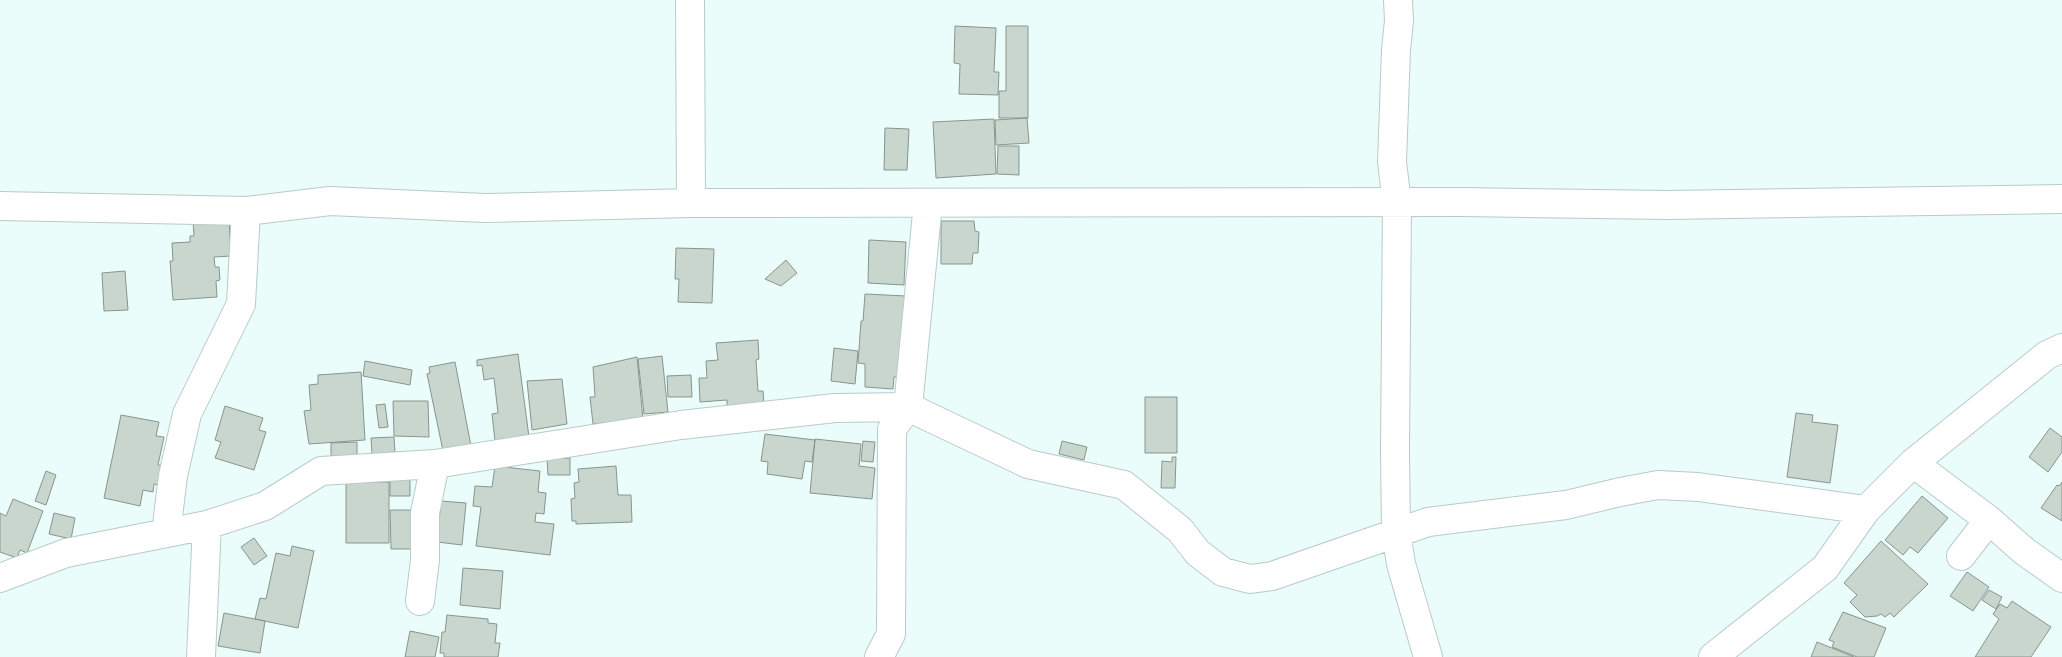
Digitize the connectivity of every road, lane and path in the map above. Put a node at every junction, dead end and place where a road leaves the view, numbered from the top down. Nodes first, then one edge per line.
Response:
1 (690, 0) edge
2 (1398, 0) edge
3 (2062, 199) edge
4 (691, 202) junction
5 (1397, 202) junction
6 (928, 203) junction
7 (0, 206) edge
8 (246, 210) junction
9 (2062, 348) edge
10 (908, 407) junction
11 (1914, 463) junction
12 (435, 464) junction
13 (1866, 510) junction
14 (1989, 520) junction
15 (207, 525) junction
16 (1396, 532) junction
17 (166, 533) junction
18 (1962, 556) dead end
19 (0, 578) edge
20 (2062, 578) edge
21 (420, 601) dead end
22 (201, 657) edge
23 (879, 657) edge
24 (1428, 657) edge
25 (1713, 657) edge

1 - 4 street
2 - 5 street
3 - 5 street
4 - 6 street
4 - 8 street
5 - 6 street
5 - 16 street
6 - 10 street
7 - 8 street
8 - 17 street
9 - 11 street
10 - 12 street
10 - 16 street
10 - 23 street
11 - 13 street
11 - 14 street
12 - 15 street
12 - 21 street
13 - 16 street
13 - 25 street
14 - 18 street
14 - 20 street
15 - 17 street
15 - 22 street
16 - 24 street
17 - 19 street

